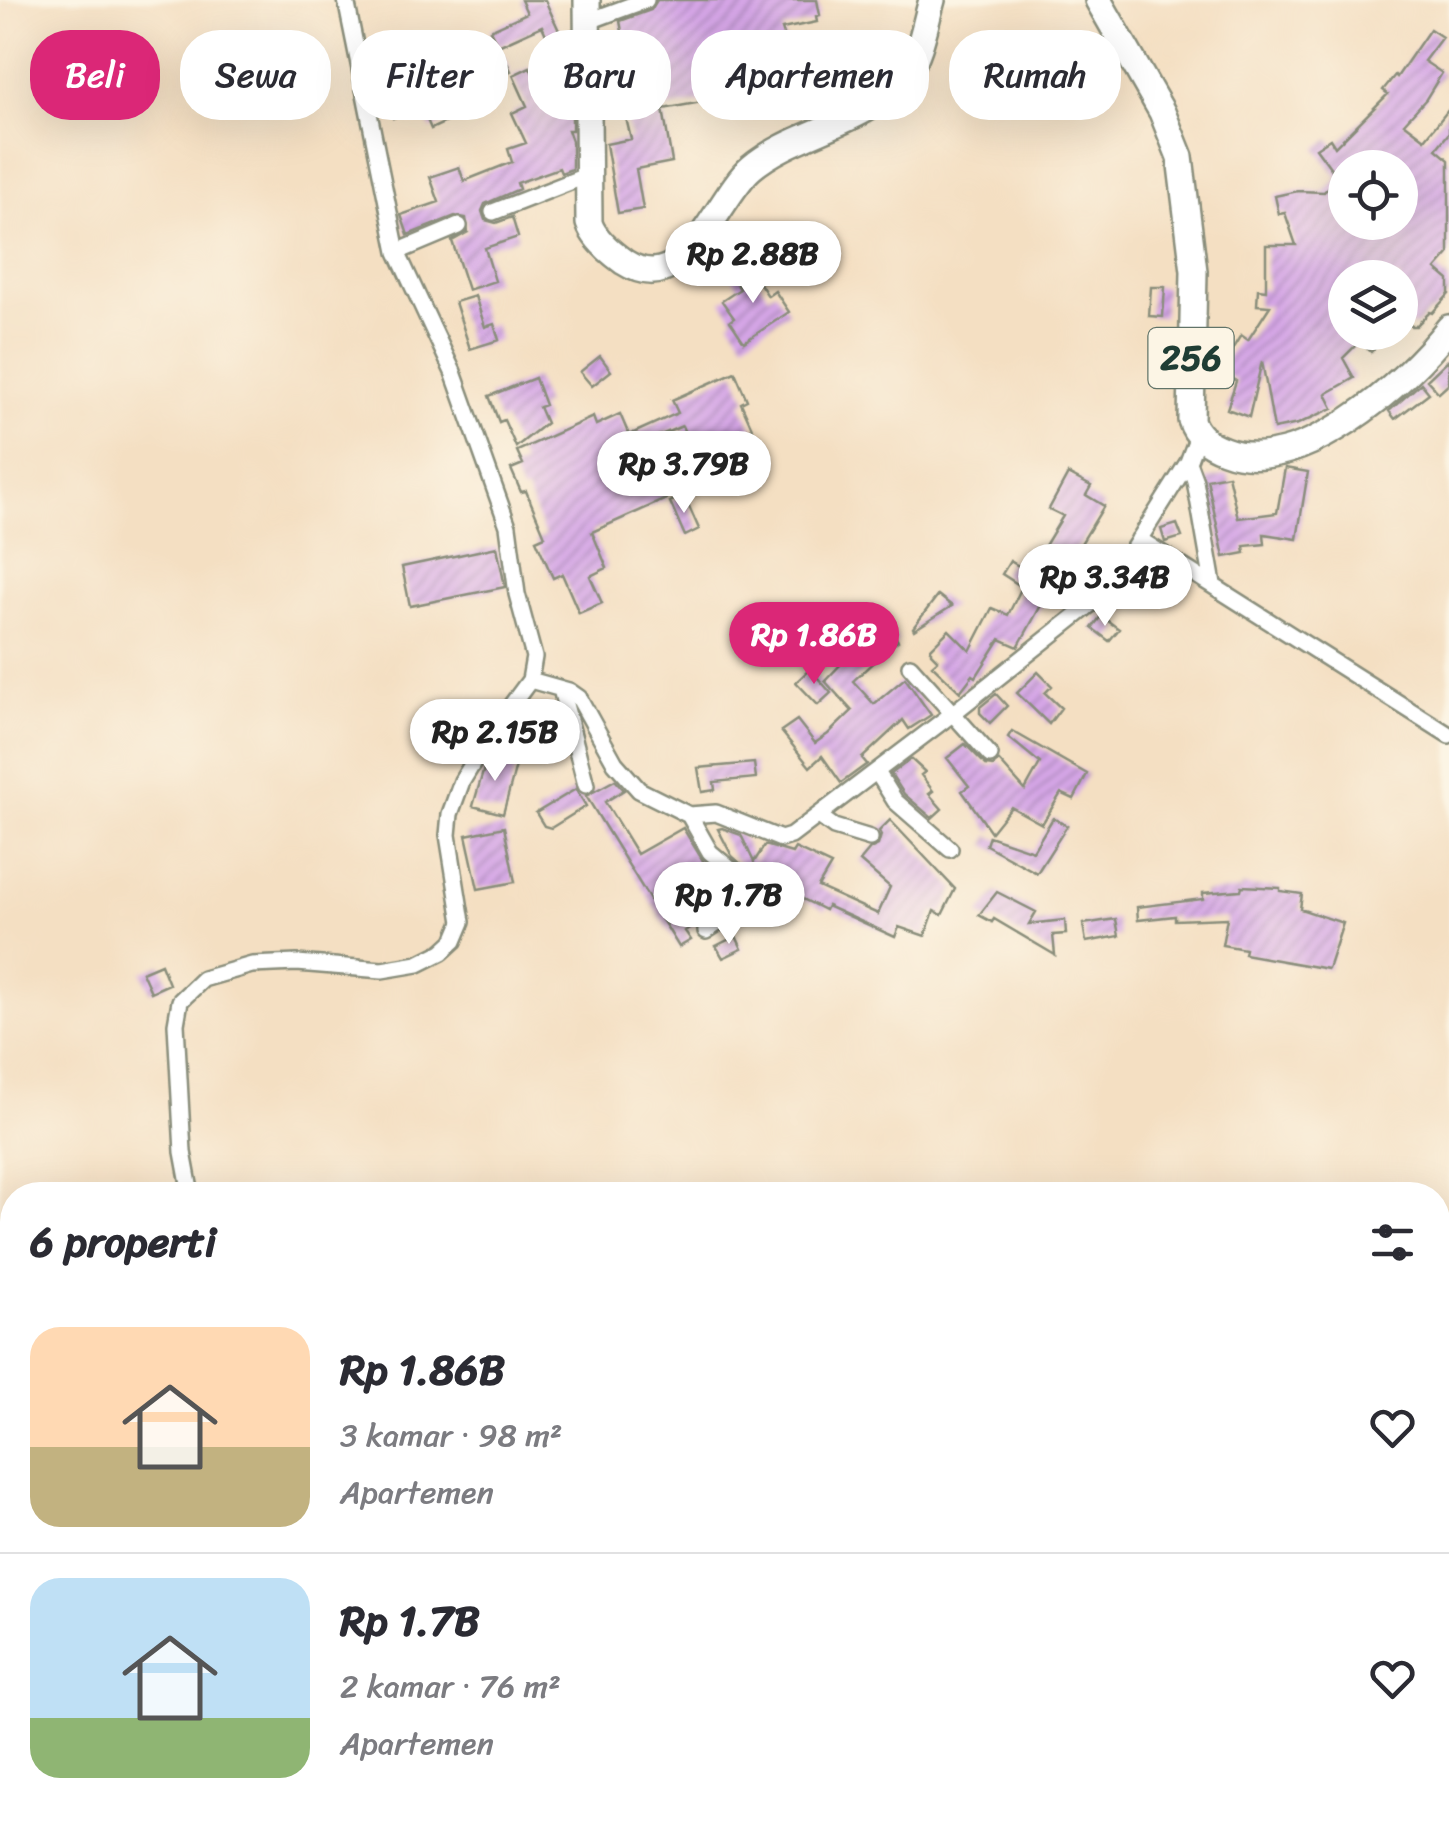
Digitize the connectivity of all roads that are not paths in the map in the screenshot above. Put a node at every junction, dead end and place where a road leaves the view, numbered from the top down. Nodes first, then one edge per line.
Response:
1 (346, 0) edge
2 (646, 0) edge
3 (932, 0) edge
4 (1098, 0) edge
5 (588, 10) edge
6 (588, 175) junction
7 (493, 212) dead end
8 (459, 226) dead end
9 (398, 252) junction
10 (1449, 328) edge
11 (1198, 436) junction
12 (1188, 462) junction
13 (1139, 539) junction
14 (1212, 584) junction
15 (910, 666) dead end
16 (530, 680) junction
17 (560, 689) junction
18 (952, 714) junction
19 (1449, 735) edge
20 (990, 756) dead end
21 (876, 772) junction
22 (586, 785) dead end
23 (690, 815) junction
24 (820, 816) junction
25 (870, 838) dead end
26 (950, 849) dead end
27 (706, 931) dead end
28 (189, 1182) edge

1 - 9 street
2 - 5 street
3 - 6 main road
4 - 11 main road, 256
5 - 6 main road
6 - 7 street
8 - 9 street
9 - 16 street
10 - 11 main road, 256
11 - 12 street
12 - 13 street
12 - 14 street
13 - 14 street
13 - 18 street
14 - 19 street
15 - 18 street
16 - 17 street
16 - 28 street
17 - 22 street
17 - 23 street
18 - 20 street
18 - 21 street
21 - 24 street
21 - 26 street
23 - 24 street
23 - 27 street
24 - 25 street

